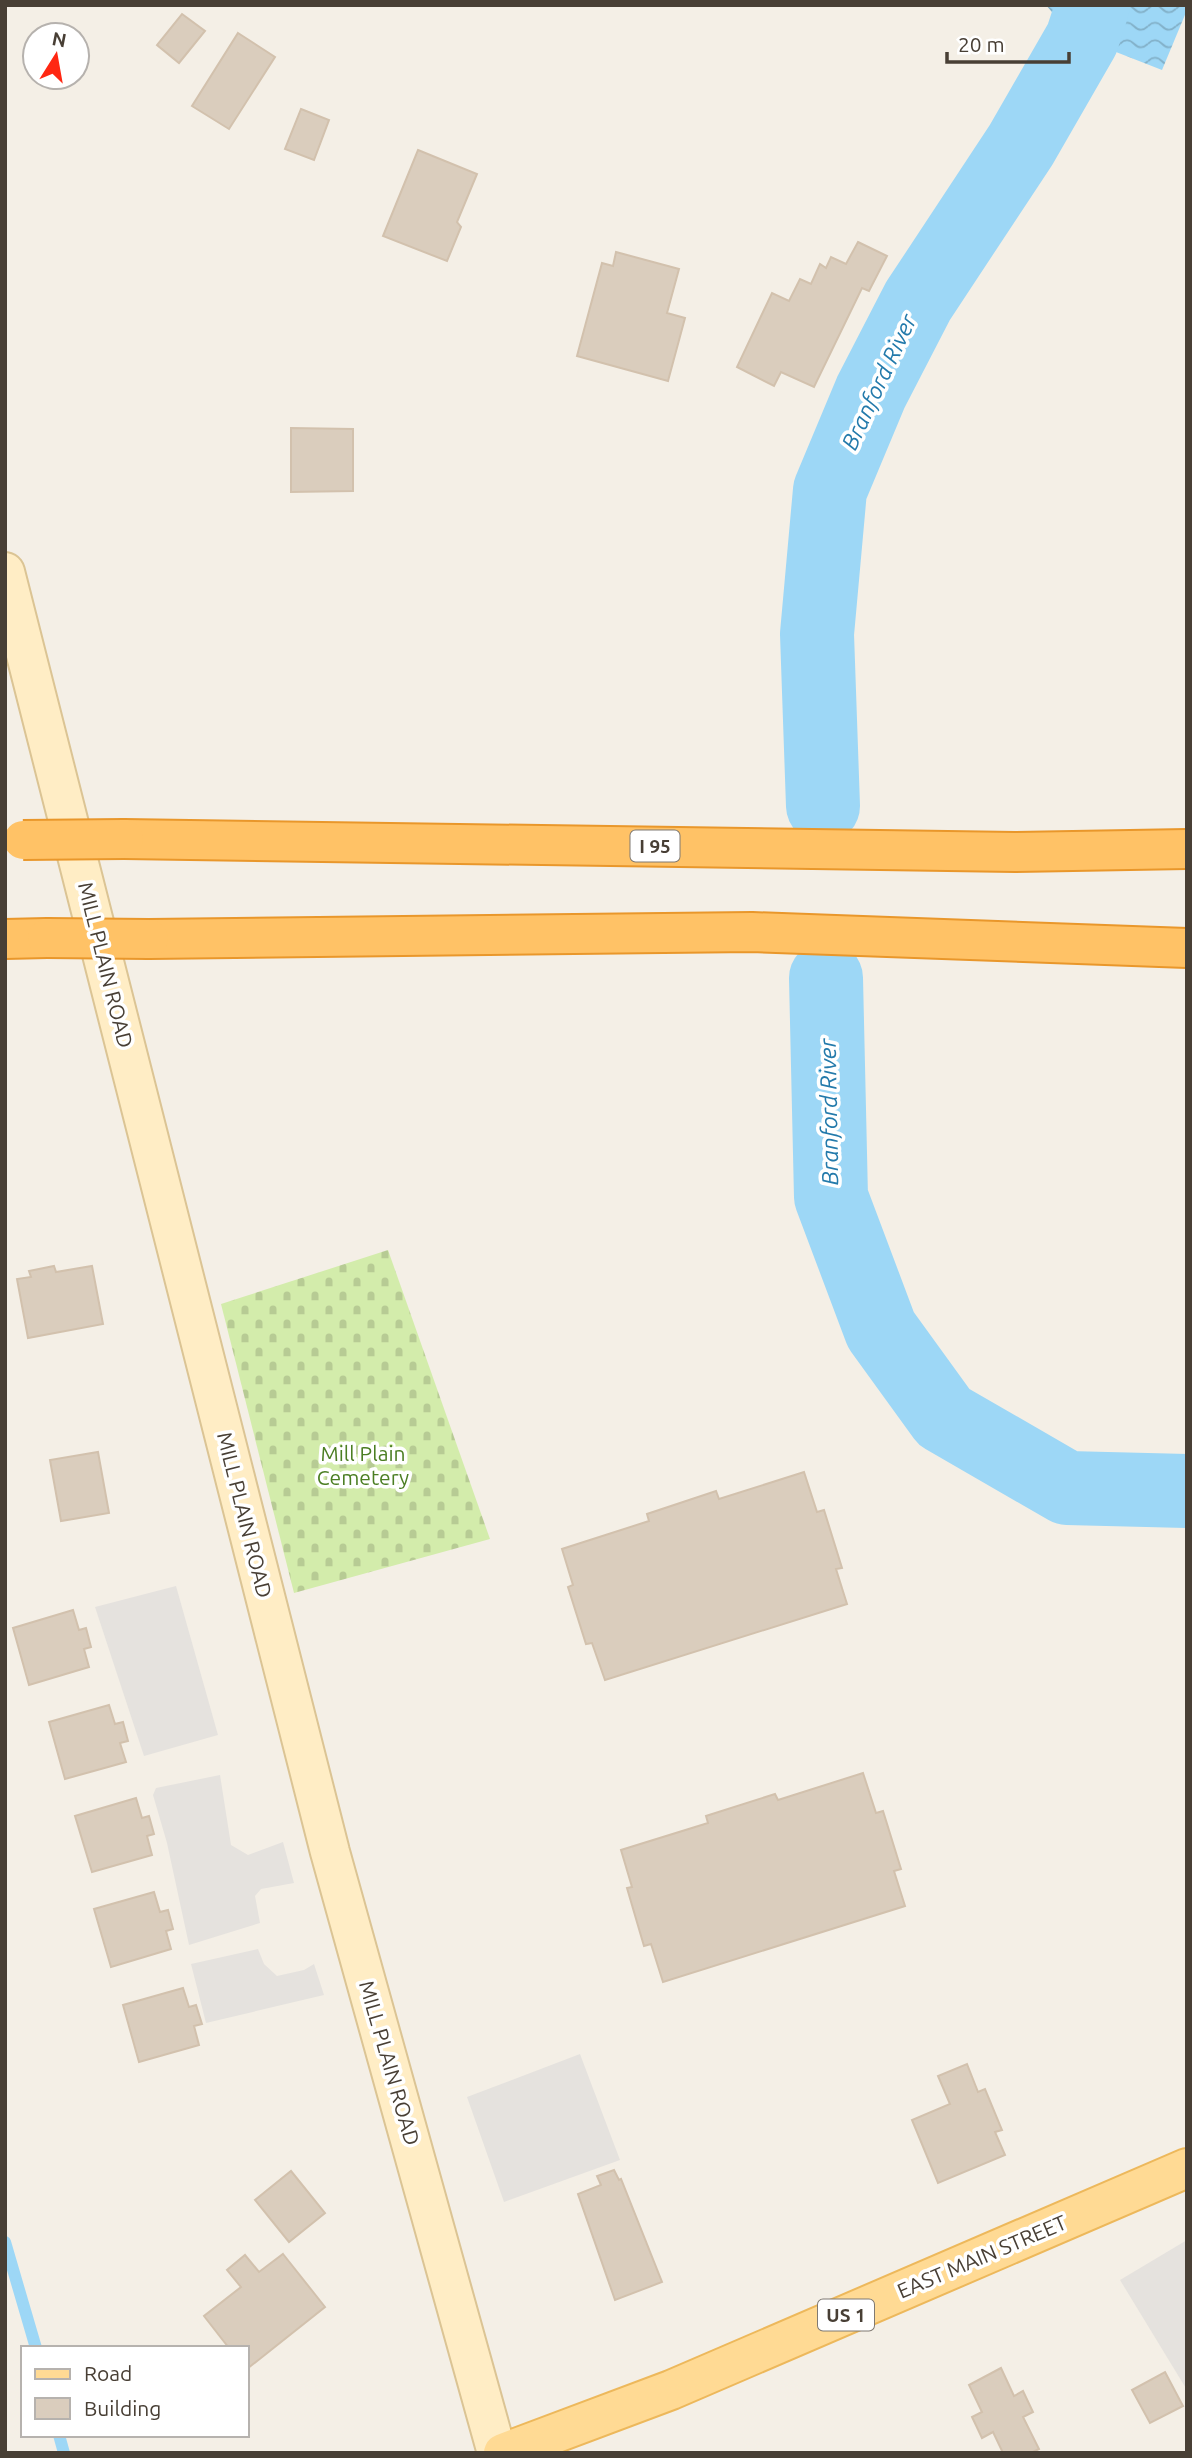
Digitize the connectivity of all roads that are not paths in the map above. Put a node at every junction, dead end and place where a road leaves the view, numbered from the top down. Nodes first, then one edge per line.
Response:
1 (5, 572) edge
2 (14, 840) edge
3 (1187, 849) edge
4 (5, 939) edge
5 (1187, 948) edge
6 (1187, 2168) edge
7 (497, 2453) edge
8 (503, 2453) edge

1 - 7 street, MILL PLAIN ROAD
2 - 3 highway, I 95, bridge
4 - 5 highway, bridge
6 - 8 main road, EAST MAIN STREET / US 1

